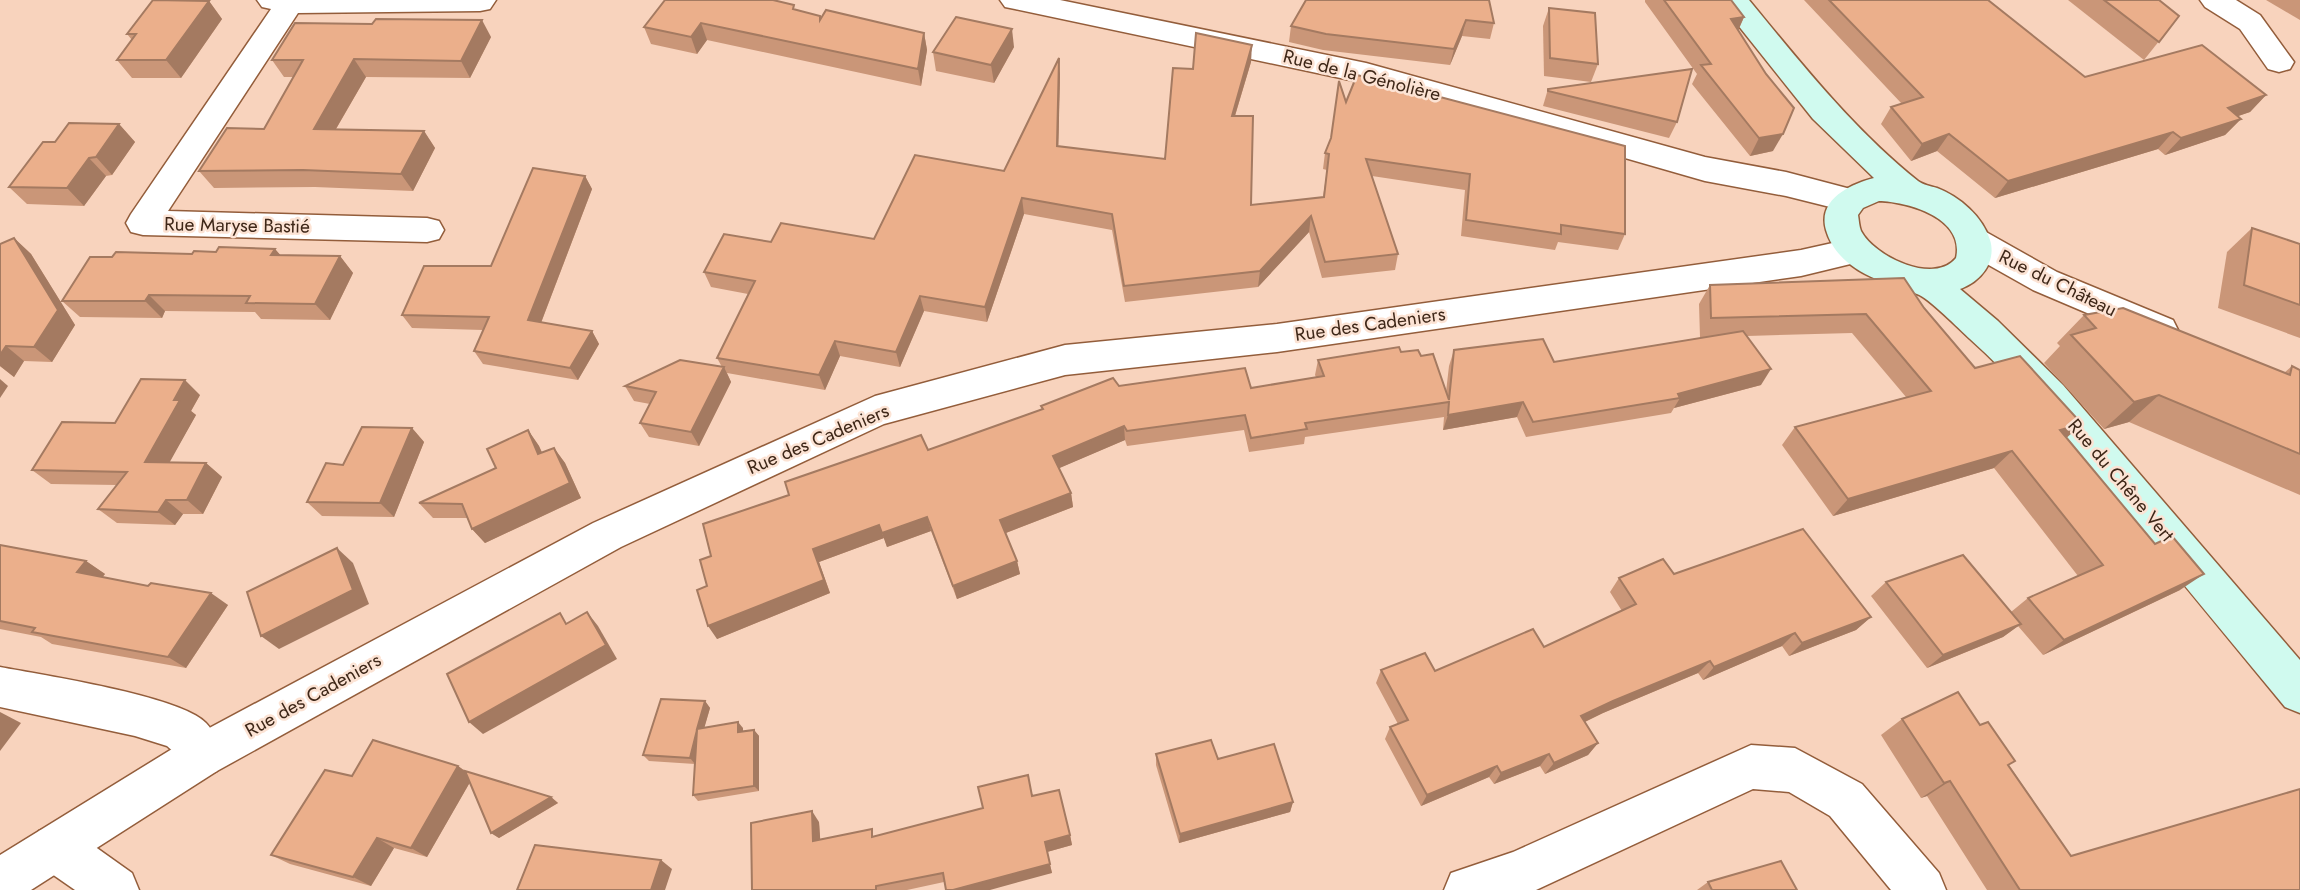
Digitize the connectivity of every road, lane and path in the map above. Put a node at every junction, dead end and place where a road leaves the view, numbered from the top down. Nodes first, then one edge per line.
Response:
1 (481, 0) edge
2 (1015, 0) edge
3 (1733, 0) edge
4 (2214, 0) edge
5 (281, 2) edge
6 (2279, 62) dead end
7 (1824, 111) junction
8 (1908, 191) junction
9 (1852, 217) junction
10 (427, 230) dead end
11 (1969, 261) junction
12 (1929, 283) junction
13 (2195, 343) edge
14 (2050, 396) junction
15 (0, 687) edge
16 (2300, 692) edge
17 (201, 757) junction
18 (56, 848) junction
19 (0, 882) edge
20 (115, 890) edge
21 (1468, 890) edge
22 (1922, 890) edge

1 - 5 street, Rue Maryse Bastié
2 - 9 street, Rue de la Génolière
3 - 7 main road
4 - 6 street
5 - 10 street, Rue Maryse Bastié
7 - 8 main road
7 - 9 main road
8 - 9 main road
8 - 11 main road
9 - 12 main road
9 - 17 street, Rue des Cadeniers
11 - 12 main road
11 - 13 street, Rue du Château
11 - 14 main road, Rue du Chêne Vert
12 - 14 main road, Rue du Chêne Vert
14 - 16 main road, Rue du Chêne Vert
15 - 17 street
17 - 18 street, Rue des Cadeniers
18 - 19 street, Rue des Cadeniers
18 - 20 street
21 - 22 street

